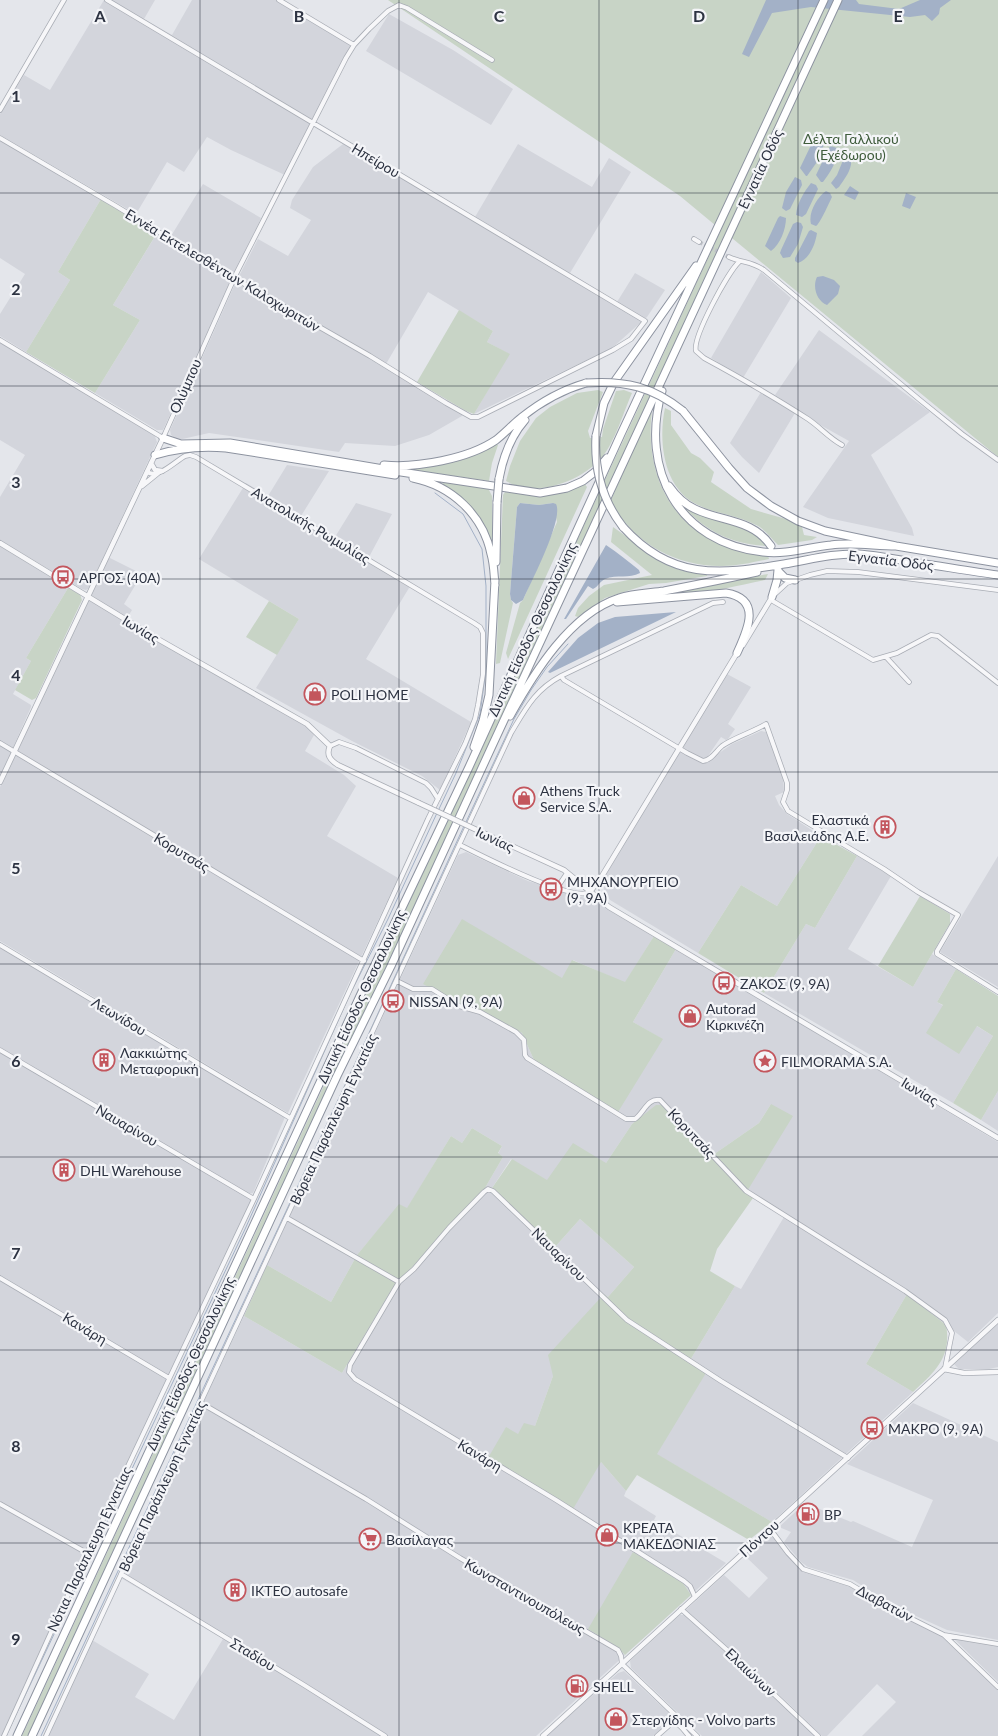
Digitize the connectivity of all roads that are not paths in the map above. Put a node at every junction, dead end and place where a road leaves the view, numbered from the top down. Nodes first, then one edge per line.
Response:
1 (64, 0) edge
2 (107, 0) edge
3 (279, 0) edge
4 (824, 0) edge
5 (838, 0) edge
6 (354, 45) junction
7 (492, 60) dead end
8 (0, 110) edge
9 (314, 123) junction
10 (0, 138) edge
11 (694, 239) dead end
12 (699, 242) tunnel mouth
13 (704, 256) junction
14 (729, 257) tunnel mouth
15 (739, 262) junction
16 (234, 278) junction
17 (645, 321) joint
18 (681, 339) junction
19 (0, 340) edge
20 (533, 410) junction
21 (621, 434) junction
22 (162, 438) junction
23 (842, 445) dead end
24 (180, 449) junction
25 (155, 456) junction
26 (998, 460) edge
27 (151, 463) junction
28 (359, 464) junction
29 (147, 472) junction
30 (160, 472) junction
31 (663, 478) junction
32 (139, 489) junction
33 (0, 543) edge
34 (771, 546) dead end
35 (896, 546) junction
36 (998, 563) edge
37 (784, 564) junction
38 (998, 575) edge
39 (795, 580) junction
40 (495, 585) junction
41 (998, 590) edge
42 (87, 596) junction
43 (771, 599) junction
44 (723, 602) dead end
45 (607, 603) junction
46 (474, 622) joint
47 (737, 654) junction
48 (886, 657) junction
49 (561, 676) junction
50 (909, 682) dead end
51 (998, 683) edge
52 (0, 743) edge
53 (330, 746) junction
54 (492, 746) junction
55 (679, 748) junction
56 (14, 752) junction
57 (469, 767) junction
58 (0, 782) edge
59 (438, 799) junction
60 (460, 845) junction
61 (567, 873) junction
62 (557, 888) junction
63 (590, 892) junction
64 (0, 945) edge
65 (364, 961) junction
66 (397, 981) junction
67 (998, 992) edge
68 (0, 1050) edge
69 (290, 1118) junction
70 (998, 1138) edge
71 (254, 1200) junction
72 (288, 1218) junction
73 (0, 1278) edge
74 (399, 1282) junction
75 (998, 1320) edge
76 (944, 1369) junction
77 (998, 1372) edge
78 (169, 1378) junction
79 (201, 1403) junction
80 (848, 1458) junction
81 (0, 1504) edge
82 (770, 1529) junction
83 (86, 1553) junction
84 (121, 1574) junction
85 (695, 1597) junction
86 (682, 1609) junction
87 (944, 1635) junction
88 (998, 1644) edge
89 (622, 1664) junction
90 (998, 1687) edge
91 (0, 1727) edge
92 (6, 1731) junction
93 (4, 1736) edge
94 (17, 1736) edge
95 (32, 1736) edge
96 (46, 1736) edge
97 (385, 1736) edge
98 (543, 1736) edge
99 (657, 1736) edge
100 (689, 1736) edge
101 (697, 1736) edge
102 (818, 1736) edge

1 - 8 street
2 - 9 street, Ηπείρου
3 - 6 street
4 - 13 highway, Εγνατία Οδός
5 - 18 highway, Εγνατία Οδός
6 - 7 street, Ολύμπου
6 - 9 street, Ολύμπου
9 - 16 street, Ολύμπου
9 - 17 street, Ηπείρου
10 - 16 street, Εννέα Εκτελεσθέντων Καλοχωριτών
11 - 12 street
13 - 21 highway, Δυτική Είσοδος Θεσσαλονίκης
13 - 37 highway, bridge
14 - 15 street
15 - 23 street
15 - 26 street
16 - 17 street, Εννέα Εκτελεσθέντων Καλοχωριτών
16 - 22 street, Ολύμπου
18 - 31 highway
18 - 54 highway, Δυτική Είσοδος Θεσσαλονίκης
19 - 22 street
20 - 28 highway
20 - 35 highway, bridge
20 - 40 highway, bridge
21 - 28 highway
21 - 57 highway, Δυτική Είσοδος Θεσσαλονίκης
22 - 24 highway
22 - 25 street, Ολύμπου
22 - 28 highway
24 - 25 highway
24 - 40 highway
25 - 27 street, Ολύμπου
27 - 29 street, Ολύμπου
27 - 30 street
29 - 30 street
29 - 32 street, Ολύμπου
30 - 32 street
30 - 46 street, Ανατολικής Ρωμυλίας
31 - 34 highway
31 - 35 highway
32 - 42 street, Ολύμπου
33 - 42 street, Ιωνίας
35 - 36 highway, Εγνατία Οδός
37 - 38 highway, Εγνατία Οδός
37 - 45 highway
39 - 41 street
39 - 43 street
39 - 43 highway
40 - 57 highway
42 - 53 street, Ιωνίας
42 - 56 street, Ολύμπου
43 - 47 street
43 - 48 street
44 - 49 street, Βόρεια Παράπλευρη Εγνατίας
45 - 47 highway
45 - 54 highway
46 - 59 street, Νότια Παράπλευρη Εγνατίας
47 - 55 street
48 - 50 street
48 - 51 street
49 - 55 street
49 - 60 street, Βόρεια Παράπλευρη Εγνατίας
52 - 56 street, Κορυτσάς
53 - 59 street
53 - 61 street, Ιωνίας, bridge
54 - 95 highway, Δυτική Είσοδος Θεσσαλονίκης
55 - 63 street
55 - 67 street
56 - 58 street, Ολύμπου
56 - 65 street, Κορυτσάς
57 - 94 highway, Δυτική Είσοδος Θεσσαλονίκης
59 - 65 street, Νότια Παράπλευρη Εγνατίας
60 - 62 street
60 - 66 street, Βόρεια Παράπλευρη Εγνατίας
61 - 62 street
61 - 63 street, Ιωνίας
62 - 63 street
63 - 70 street, Ιωνίας
64 - 69 street, Λεωνίδου
65 - 69 street, Νότια Παράπλευρη Εγνατίας
66 - 72 street, Βόρεια Παράπλευρη Εγνατίας
66 - 76 street, Κορυτσάς
68 - 71 street, Ναυαρίνου
69 - 71 street, Νότια Παράπλευρη Εγνατίας
71 - 78 street, Νότια Παράπλευρη Εγνατίας
72 - 74 street
72 - 79 street, Βόρεια Παράπλευρη Εγνατίας
73 - 78 street, Κανάρη
74 - 80 street, Ναυαρίνου
74 - 85 street, Κανάρη
75 - 76 street, Πόντου
76 - 77 street
76 - 80 street, Πόντου
78 - 83 street, Νότια Παράπλευρη Εγνατίας
79 - 84 street, Βόρεια Παράπλευρη Εγνατίας
79 - 89 street, Κωνσταντινουπόλεως
80 - 82 street, Πόντου
81 - 83 street
82 - 85 street, Πόντου
82 - 87 street, Διαβατών
83 - 92 street, Νότια Παράπλευρη Εγνατίας
84 - 96 street, Βόρεια Παράπλευρη Εγνατίας
84 - 97 street, Σταδίου
85 - 86 street, Πόντου
86 - 89 street, Πόντου
86 - 102 street, Ελαιώνων
87 - 88 street
87 - 90 street, Διαβατών
89 - 98 street, Πόντου
89 - 101 street, Κωνσταντινουπόλεως
91 - 92 street
92 - 93 street, Νότια Παράπλευρη Εγνατίας
99 - 100 street

